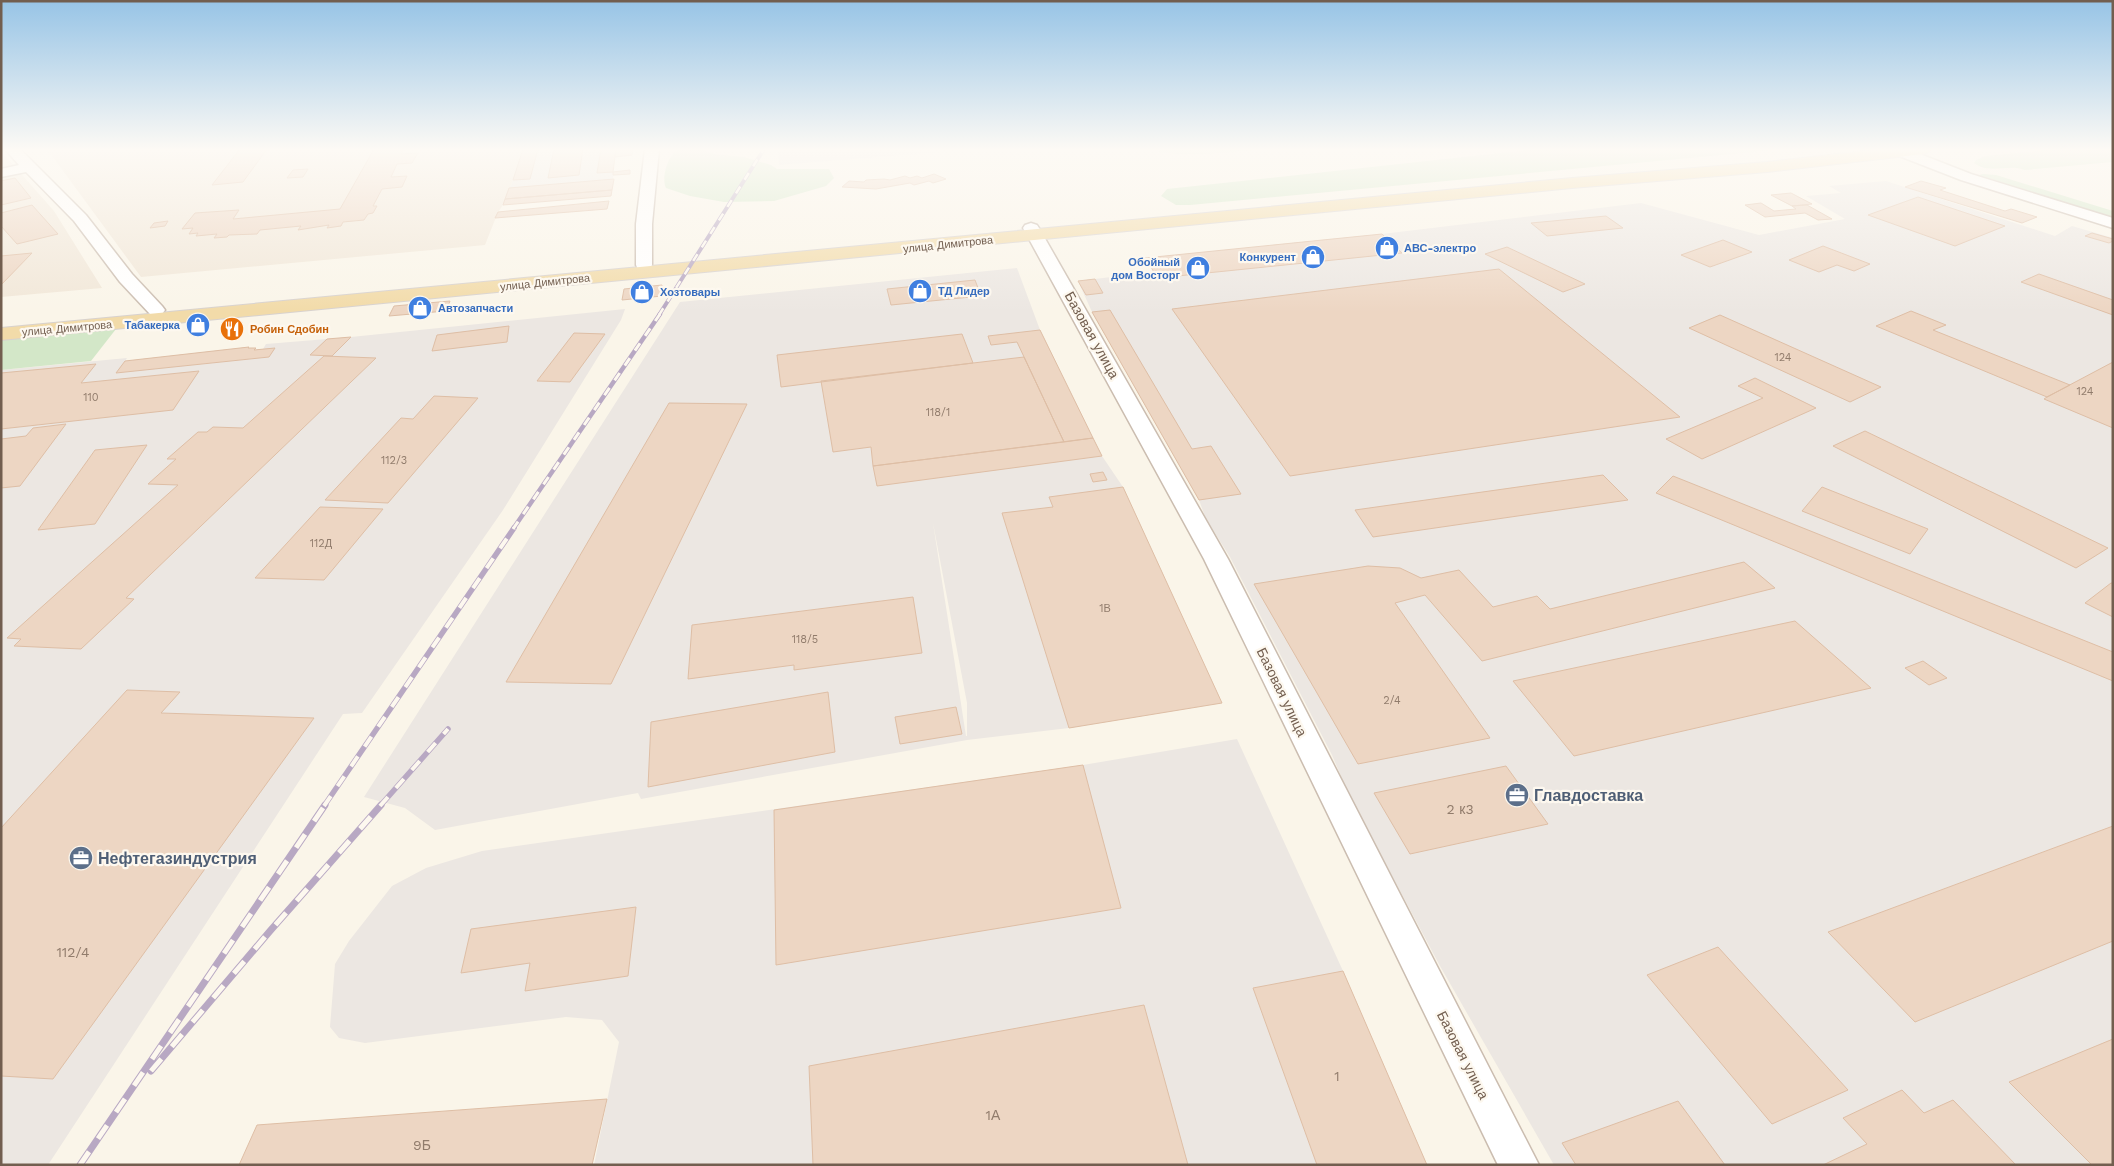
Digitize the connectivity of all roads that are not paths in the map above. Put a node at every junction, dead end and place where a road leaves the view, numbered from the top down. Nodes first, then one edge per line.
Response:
1 (65, 203) edge
2 (646, 203) edge
3 (1310, 203) edge
4 (1343, 203) edge
5 (2050, 203) edge
6 (2113, 223) edge
7 (1033, 231) junction
8 (644, 264) junction
9 (154, 315) junction
10 (1, 324) edge
11 (1, 334) edge
12 (1519, 1165) edge

1 - 9 street
2 - 8 street
3 - 7 main road, улица Димитрова
4 - 7 main road, улица Димитрова
5 - 6 street
7 - 8 main road, улица Димитрова
7 - 9 main road, улица Димитрова
7 - 12 street, Базовая улица
8 - 9 main road, улица Димитрова
9 - 10 main road, улица Димитрова
9 - 11 main road, улица Димитрова

